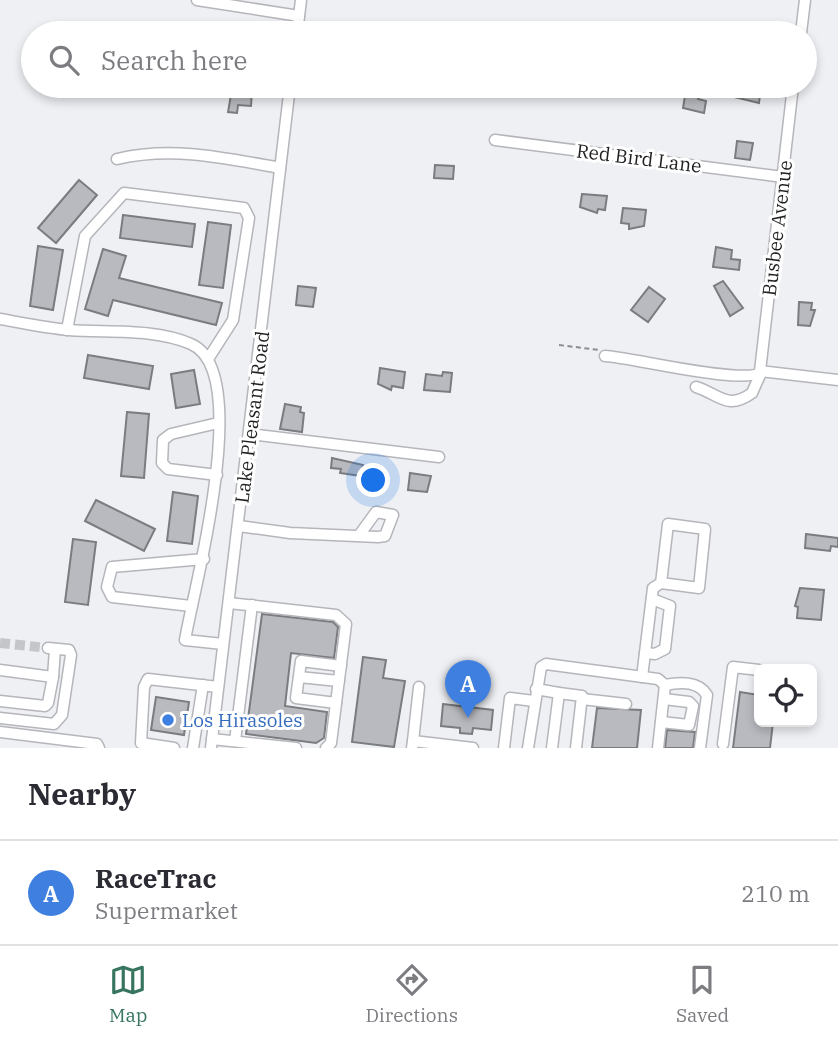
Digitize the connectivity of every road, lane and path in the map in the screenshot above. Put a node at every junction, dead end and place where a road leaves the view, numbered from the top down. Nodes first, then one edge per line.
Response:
1 (197, 0) edge
2 (301, 0) edge
3 (805, 0) edge
4 (299, 16) junction
5 (298, 21) edge
6 (802, 21) edge
7 (289, 98) edge
8 (792, 98) edge
9 (495, 140) dead end
10 (117, 159) dead end
11 (280, 168) junction
12 (783, 177) junction
13 (0, 319) edge
14 (67, 330) junction
15 (605, 356) dead end
16 (208, 359) junction
17 (761, 372) junction
18 (838, 380) edge
19 (696, 387) dead end
20 (218, 424) junction
21 (250, 435) junction
22 (439, 457) dead end
23 (217, 475) junction
24 (239, 526) junction
25 (360, 534) dead end
26 (204, 559) junction
27 (661, 583) junction
28 (652, 599) junction
29 (229, 603) junction
30 (252, 605) junction
31 (191, 606) junction
32 (223, 645) junction
33 (645, 653) junction
34 (341, 666) junction
35 (754, 669) edge
36 (0, 670) edge
37 (53, 677) junction
38 (299, 677) junction
39 (642, 677) junction
40 (339, 681) junction
41 (203, 685) junction
42 (665, 685) junction
43 (218, 687) junction
44 (419, 687) dead end
45 (536, 689) junction
46 (559, 693) junction
47 (582, 699) junction
48 (664, 699) junction
49 (0, 701) edge
50 (534, 701) junction
51 (336, 703) junction
52 (626, 704) dead end
53 (0, 718) edge
54 (661, 722) junction
55 (0, 732) edge
56 (234, 741) junction
57 (211, 743) edge
58 (723, 744) dead end
59 (413, 745) edge
60 (142, 746) edge
61 (99, 748) edge
62 (174, 748) edge
63 (192, 748) edge
64 (296, 748) edge
65 (326, 748) edge
66 (473, 748) edge
67 (504, 748) edge
68 (528, 748) edge
69 (552, 748) edge
70 (576, 748) edge
71 (658, 748) edge
72 (700, 748) edge

1 - 4 street
2 - 4 street
3 - 6 street
4 - 5 street
7 - 11 street, Lake Pleasant Road
8 - 12 street, Busbee Avenue
9 - 12 street, Red Bird Lane
10 - 11 street
11 - 21 street, Lake Pleasant Road
12 - 17 street, Busbee Avenue
13 - 14 street
14 - 16 street
14 - 16 street
15 - 17 street
16 - 20 street
17 - 18 street
17 - 19 street
20 - 23 street
20 - 23 street
21 - 22 street
21 - 24 street, Lake Pleasant Road
23 - 26 street
24 - 25 street
24 - 29 street, Lake Pleasant Road
26 - 31 street
26 - 31 street
27 - 27 street
27 - 28 street
28 - 33 street
28 - 33 street
29 - 30 street
29 - 32 street, Lake Pleasant Road
30 - 34 street
30 - 56 street
31 - 32 street
32 - 43 street, Lake Pleasant Road
33 - 39 street
34 - 38 street
34 - 40 street
35 - 58 street
36 - 37 street
37 - 49 street
37 - 53 street
38 - 40 street
38 - 51 street
39 - 42 street
39 - 45 street
40 - 51 street
41 - 43 street
41 - 60 street
41 - 63 street
42 - 48 street
42 - 72 street
43 - 57 street, Lake Pleasant Road
44 - 59 street
45 - 46 street
45 - 50 street
46 - 47 street
46 - 69 street
47 - 52 street
47 - 70 street
48 - 54 street
48 - 54 street
50 - 67 street
50 - 68 street
51 - 65 street
54 - 71 street
55 - 61 street
56 - 57 street
56 - 64 street
59 - 66 street
60 - 62 street

